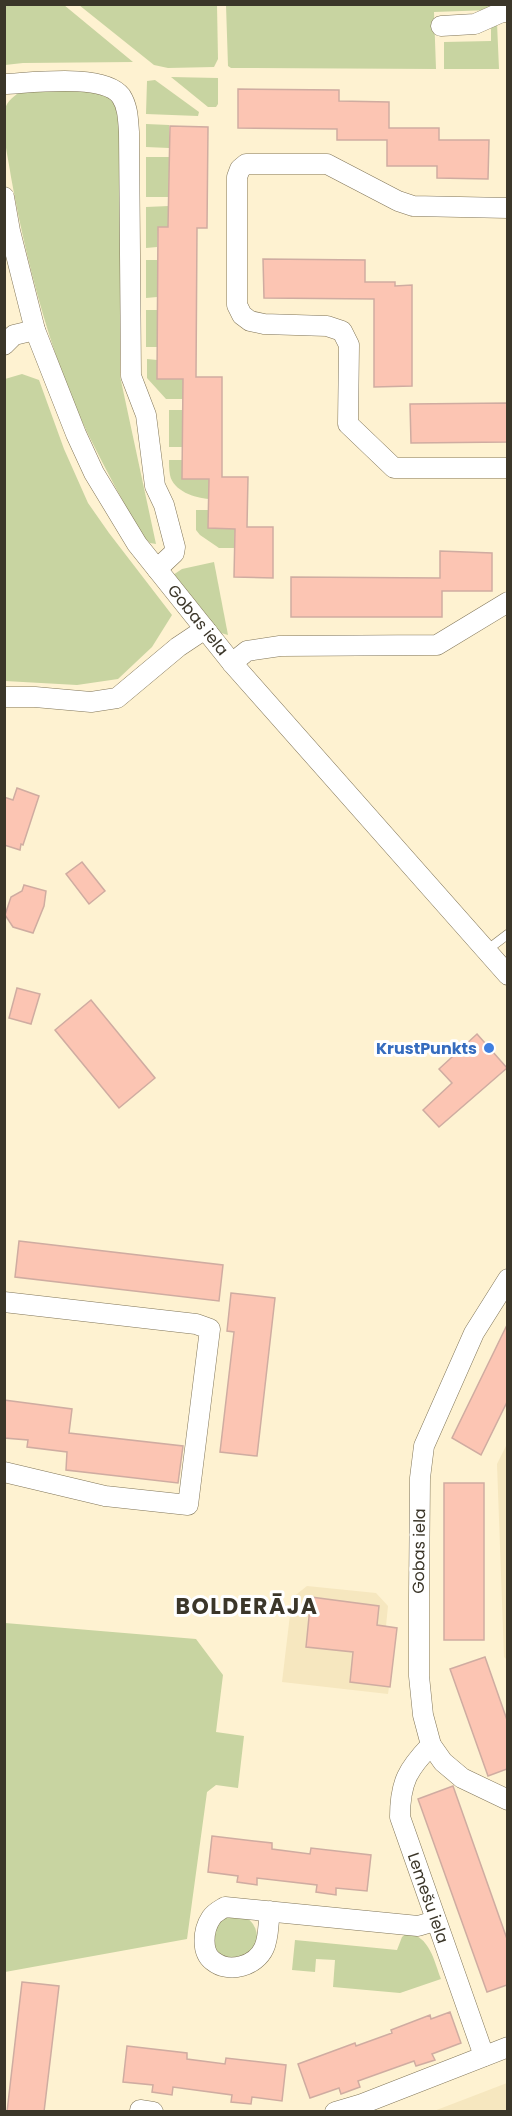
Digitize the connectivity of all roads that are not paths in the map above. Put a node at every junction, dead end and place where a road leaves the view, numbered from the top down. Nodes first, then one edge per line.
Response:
1 (507, 12) edge
2 (441, 26) dead end
3 (4, 84) edge
4 (4, 197) edge
5 (507, 208) edge
6 (35, 330) junction
7 (4, 345) edge
8 (507, 468) edge
9 (157, 569) junction
10 (507, 603) edge
11 (205, 629) junction
12 (232, 663) junction
13 (4, 697) edge
14 (507, 933) edge
15 (487, 950) junction
16 (507, 975) edge
17 (507, 1279) edge
18 (4, 1302) edge
19 (4, 1472) edge
20 (431, 1745) junction
21 (507, 1800) edge
22 (270, 1911) dead end
23 (435, 1921) junction
24 (507, 2048) edge
25 (484, 2056) junction
26 (140, 2112) edge
27 (153, 2112) edge
28 (335, 2112) edge

1 - 2 street
3 - 9 street
4 - 6 street, Gobas iela
5 - 8 street
6 - 7 street
6 - 9 street, Gobas iela
9 - 11 street, Gobas iela
10 - 12 street
11 - 12 street, Gobas iela
11 - 13 street
12 - 15 street, Gobas iela
14 - 15 lane
15 - 16 street, Gobas iela
17 - 20 street, Gobas iela
18 - 19 street
20 - 21 street, Gobas iela
20 - 23 street, Lemešu iela
22 - 23 street
23 - 25 street, Lemešu iela
24 - 25 street
25 - 28 street
26 - 27 street

